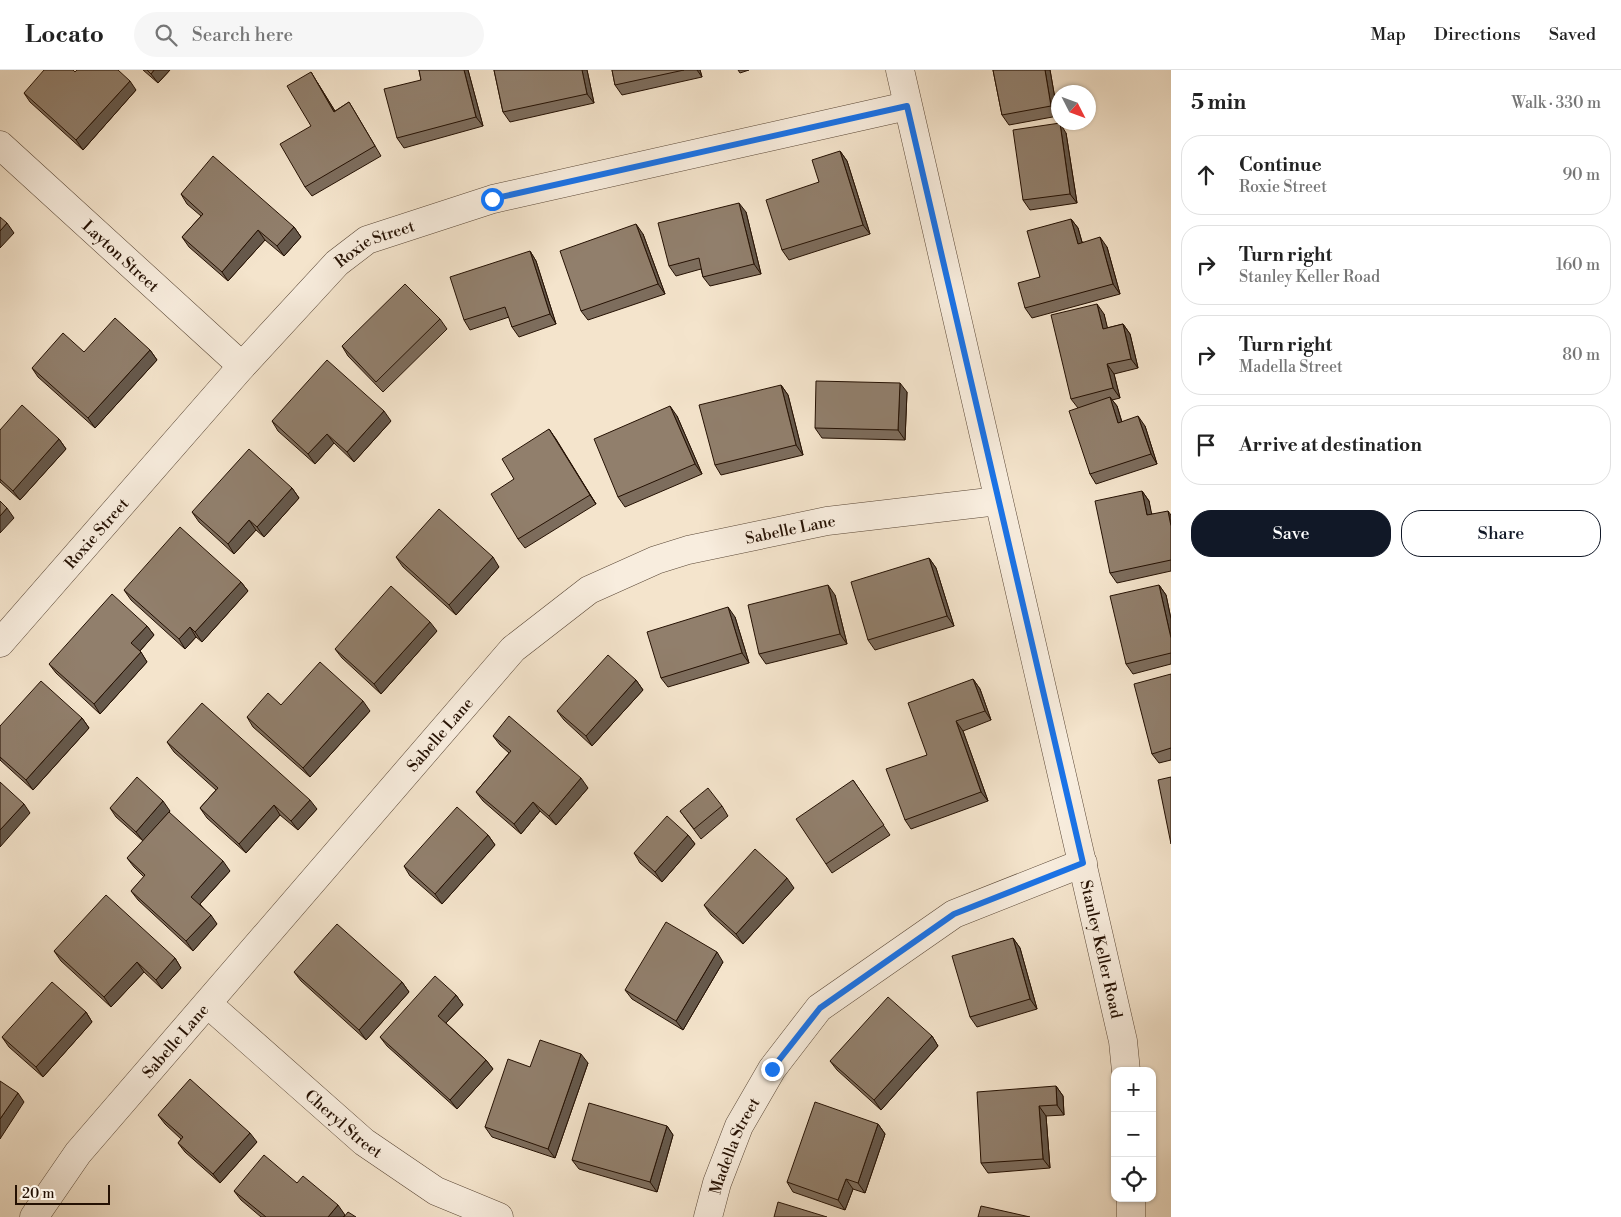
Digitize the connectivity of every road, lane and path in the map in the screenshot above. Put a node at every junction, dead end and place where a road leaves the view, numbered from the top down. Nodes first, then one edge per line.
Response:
1 (900, 70) edge
2 (907, 106) junction
3 (0, 145) edge
4 (242, 366) junction
5 (998, 501) junction
6 (0, 643) edge
7 (1083, 863) junction
8 (208, 1004) junction
9 (1126, 1067) edge
10 (1131, 1202) edge
11 (34, 1217) edge
12 (499, 1217) edge
13 (708, 1217) edge
14 (1130, 1217) edge

1 - 2 street, Stanley Keller Road
2 - 4 street, Roxie Street
2 - 5 street, Stanley Keller Road
3 - 4 street, Layton Street
4 - 6 street, Roxie Street
5 - 7 street, Stanley Keller Road
5 - 8 street, Sabelle Lane
7 - 9 street, Stanley Keller Road
7 - 13 street, Madella Street
8 - 11 street, Sabelle Lane
8 - 12 street, Cheryl Street
10 - 14 street

